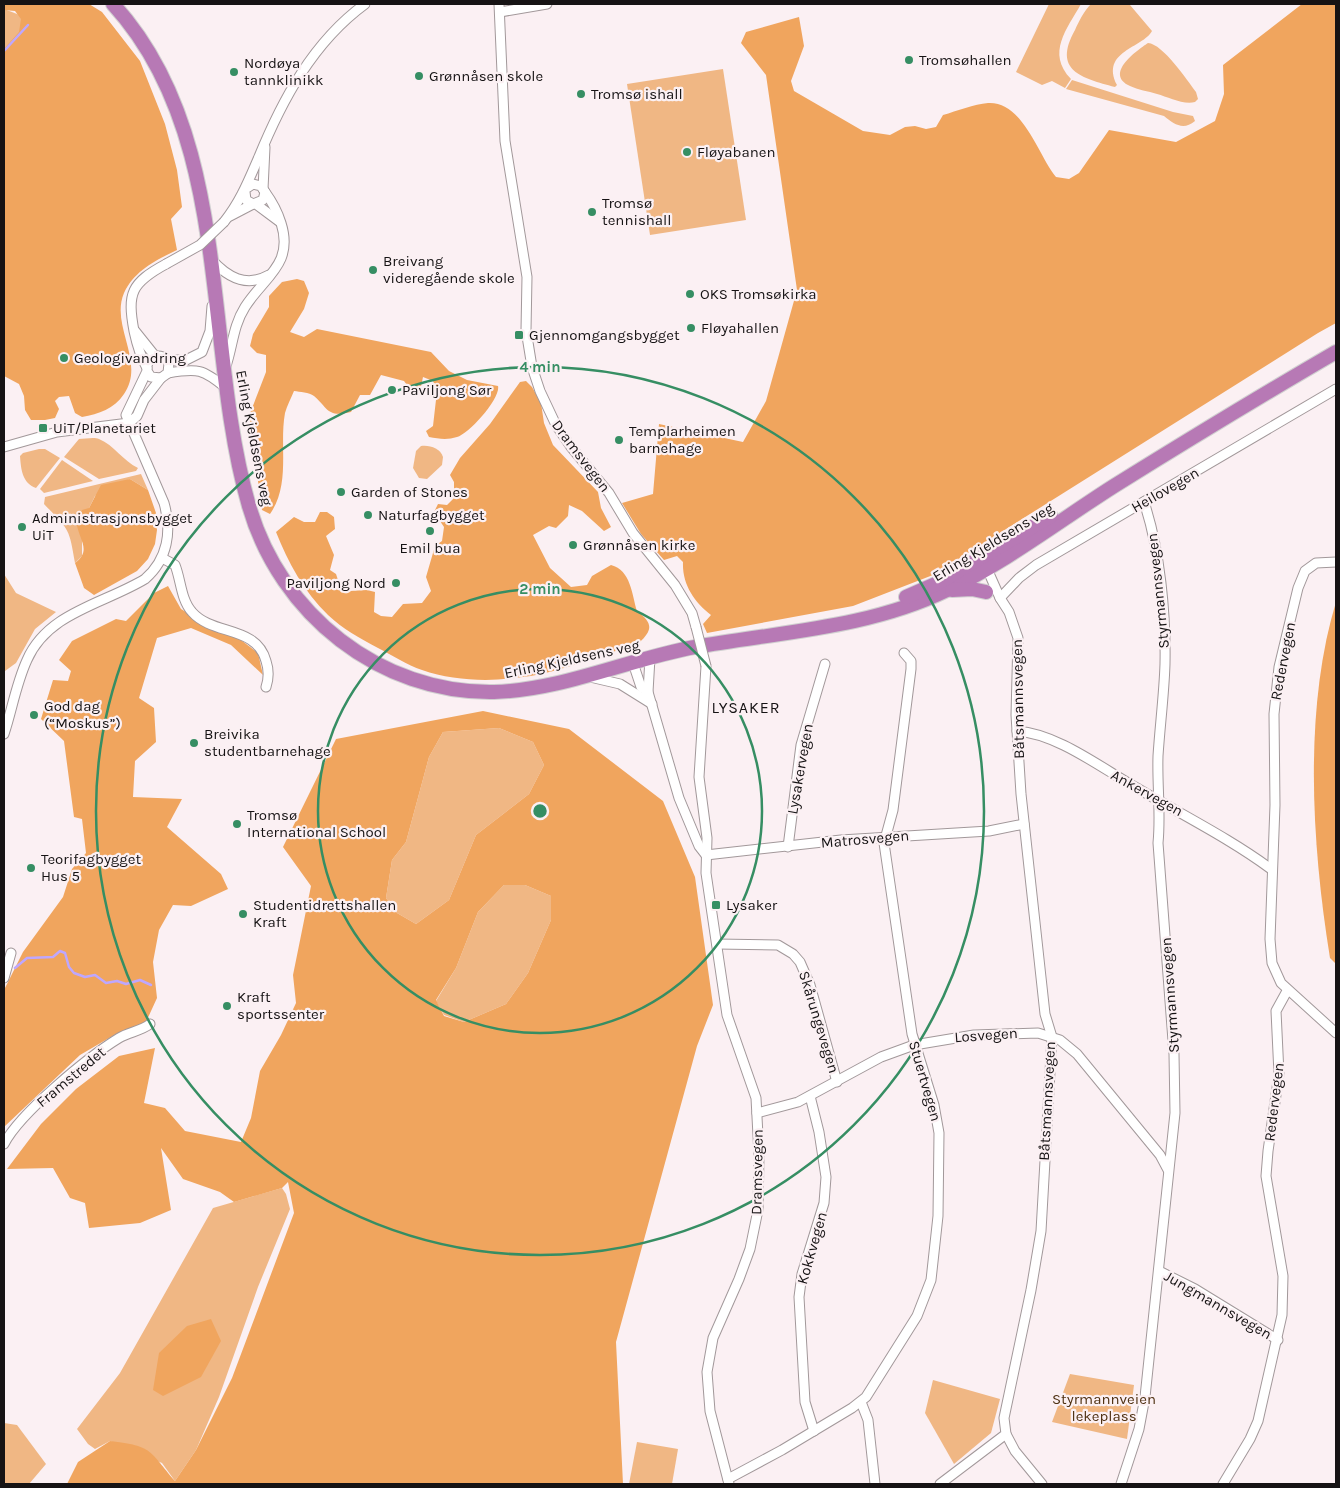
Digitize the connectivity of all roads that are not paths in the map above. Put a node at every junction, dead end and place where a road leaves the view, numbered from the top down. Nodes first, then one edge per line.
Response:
1 (113, 4) edge
2 (365, 4) edge
3 (547, 4) edge
4 (500, 8) edge
5 (265, 146) junction
6 (246, 190) junction
7 (264, 191) junction
8 (254, 204) junction
9 (226, 220) junction
10 (280, 222) junction
11 (209, 257) junction
12 (274, 272) junction
13 (213, 288) junction
14 (134, 331) junction
15 (1336, 352) edge
16 (155, 356) junction
17 (167, 360) junction
18 (147, 370) junction
19 (224, 373) junction
20 (165, 376) junction
21 (226, 388) junction
22 (1336, 389) edge
23 (129, 423) junction
24 (4, 447) edge
25 (1144, 502) junction
26 (162, 558) junction
27 (1336, 562) edge
28 (980, 568) junction
29 (949, 590) junction
30 (986, 592) junction
31 (1000, 598) junction
32 (852, 620) junction
33 (904, 653) dead end
34 (650, 658) junction
35 (633, 663) junction
36 (825, 664) dead end
37 (583, 676) junction
38 (266, 687) dead end
39 (648, 692) junction
40 (652, 704) junction
41 (1017, 732) junction
42 (4, 734) edge
43 (1159, 801) junction
44 (1024, 824) junction
45 (886, 837) junction
46 (788, 847) junction
47 (706, 855) junction
48 (1271, 869) junction
49 (717, 944) junction
50 (11, 953) dead end
51 (4, 978) edge
52 (1287, 990) junction
53 (150, 1024) dead end
54 (1336, 1033) edge
55 (1052, 1037) junction
56 (914, 1045) junction
57 (837, 1082) junction
58 (810, 1096) junction
59 (758, 1113) junction
60 (4, 1144) edge
61 (1168, 1170) junction
62 (1159, 1270) junction
63 (1278, 1340) junction
64 (861, 1402) junction
65 (814, 1431) junction
66 (1006, 1434) junction
67 (729, 1481) edge
68 (875, 1484) edge
69 (940, 1484) edge
70 (1042, 1484) edge
71 (1120, 1484) edge
72 (1223, 1484) edge

1 - 11 highway, Erling Kjeldsens veg
2 - 5 street
3 - 4 street
4 - 47 street, Dramsvegen, bridge
5 - 6 street
5 - 7 street
6 - 7 street
6 - 8 street
6 - 9 street
7 - 8 street
7 - 10 street
8 - 9 street
8 - 10 street
9 - 14 street, bridge
10 - 12 street
11 - 12 street
11 - 13 highway, Erling Kjeldsens veg
12 - 19 street
13 - 17 street
13 - 19 highway, Erling Kjeldsens veg
14 - 16 street
14 - 18 street
15 - 28 highway, Erling Kjeldsens veg
16 - 17 street
16 - 18 street
17 - 20 street
18 - 20 street
18 - 23 street
19 - 21 highway, Erling Kjeldsens veg
20 - 21 street
20 - 23 street
21 - 37 highway, Erling Kjeldsens veg
22 - 25 street, Heilovegen
23 - 24 street
23 - 26 street
25 - 31 street, Heilovegen
25 - 43 street, Styrmannsvegen
26 - 38 street
26 - 42 street
27 - 48 street, Redervegen
28 - 29 highway, Erling Kjeldsens veg
28 - 30 street
28 - 31 street, Båtsmannsvegen
28 - 32 highway, Erling Kjeldsens veg
29 - 30 highway
29 - 32 highway, Erling Kjeldsens veg
30 - 31 street
31 - 41 street, Båtsmannsvegen
32 - 34 highway, Erling Kjeldsens veg
33 - 45 street, Stuertvegen
34 - 35 highway, Erling Kjeldsens veg
34 - 39 street, Dramsvegen
35 - 37 highway, Erling Kjeldsens veg
35 - 39 street, Dramsvegen
36 - 46 street, Lysakervegen
37 - 40 street
39 - 40 street, Dramsvegen
40 - 47 street, Dramsvegen
41 - 43 street, Ankervegen
41 - 44 street, Båtsmannsvegen
43 - 48 street, Ankervegen
43 - 61 street, Styrmannsvegen
44 - 45 street, Matrosvegen
44 - 55 street, Båtsmannsvegen
45 - 46 street, Matrosvegen
45 - 56 street, Stuertvegen
46 - 47 street, Matrosvegen
47 - 49 street, Dramsvegen
48 - 52 street, Redervegen
49 - 57 street, Skårungevegen
49 - 59 street, Dramsvegen
50 - 51 street
52 - 54 street
52 - 63 street, Redervegen
53 - 60 street, Framstredet
55 - 56 street, Losvegen
55 - 61 street, Losvegen
55 - 66 street, Båtsmannsvegen
56 - 57 street, Losvegen
56 - 64 street, Stuertvegen
57 - 58 street, Losvegen
58 - 59 street, Losvegen
58 - 65 street, Kokkvegen
59 - 67 street, Dramsvegen
61 - 62 street, Styrmannsvegen
62 - 63 street, Jungmannsvegen
62 - 71 street, Styrmannsvegen
63 - 72 street, Redervegen
64 - 65 street, Stuertvegen
64 - 68 street
65 - 67 street, Stuertvegen
66 - 69 street
66 - 70 street

